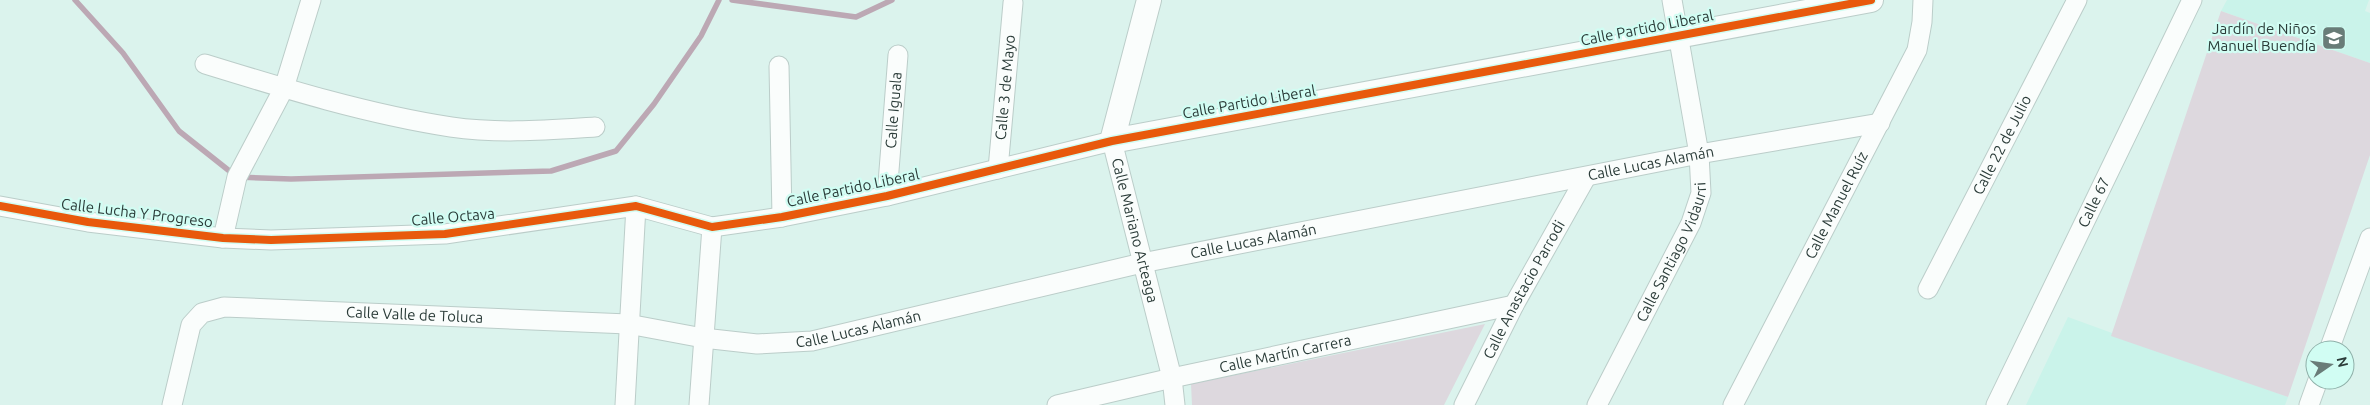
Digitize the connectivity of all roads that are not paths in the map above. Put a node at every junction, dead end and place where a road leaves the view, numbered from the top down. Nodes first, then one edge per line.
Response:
1 (311, 0) edge
2 (1149, 0) edge
3 (1672, 0) edge
4 (1871, 0) edge
5 (1923, 0) edge
6 (2077, 0) edge
7 (2192, 0) edge
8 (1013, 4) dead end
9 (1680, 36) junction
10 (898, 55) dead end
11 (205, 64) dead end
12 (779, 66) dead end
13 (284, 88) junction
14 (1880, 123) junction
15 (595, 127) dead end
16 (1112, 141) junction
17 (1699, 154) junction
18 (998, 169) junction
19 (1586, 177) junction
20 (887, 196) junction
21 (0, 206) edge
22 (636, 206) junction
23 (782, 218) junction
24 (712, 227) junction
25 (223, 238) junction
26 (2370, 238) edge
27 (271, 240) joint
28 (1142, 263) junction
29 (1928, 289) dead end
30 (1514, 305) junction
31 (628, 324) junction
32 (703, 338) junction
33 (2333, 340) edge
34 (1172, 378) junction
35 (2314, 390) edge
36 (1472, 402) edge
37 (172, 405) edge
38 (625, 405) edge
39 (699, 405) edge
40 (1057, 405) edge
41 (1174, 405) edge
42 (1597, 405) edge
43 (1733, 405) edge
44 (1996, 405) edge
45 (2309, 405) edge

1 - 13 street
2 - 16 street, Calle Mariano Arteaga
3 - 9 street, Calle Santiago Vidaurri
4 - 9 street, Calle Partido Liberal
5 - 14 street, Calle Manuel Ruíz
6 - 29 street, Calle 22 de Julio
7 - 44 street, Calle 67
8 - 18 street, Calle 3 de Mayo
9 - 16 street, Calle Partido Liberal
9 - 17 street, Calle Santiago Vidaurri
10 - 20 street, Calle Iguala
11 - 13 street
12 - 23 street
13 - 15 street
13 - 25 street
14 - 17 street, Calle Lucas Alamán
14 - 43 street, Calle Manuel Ruíz
16 - 18 street, Calle Partido Liberal
16 - 28 street, Calle Mariano Arteaga
17 - 19 street, Calle Lucas Alamán
17 - 42 street, Calle Santiago Vidaurri
18 - 20 street, Calle Partido Liberal
19 - 28 street, Calle Lucas Alamán
19 - 30 street, Calle Anastacio Parrodi
20 - 23 street, Calle Partido Liberal
21 - 25 street, Calle Lucha Y Progreso
22 - 24 street, Calle Partido Liberal
22 - 27 street, Calle Octava
22 - 31 street
23 - 24 street, Calle Partido Liberal
24 - 32 street
25 - 27 street, Calle Lucha Y Progreso
26 - 33 street
28 - 32 street, Calle Lucas Alamán
28 - 34 street, Calle Mariano Arteaga
30 - 34 street, Calle Martín Carrera
30 - 36 street, Calle Anastacio Parrodi
31 - 32 street, Calle Lucas Alamán
31 - 37 street, Calle Valle de Toluca
31 - 38 street
32 - 39 street
34 - 40 street, Calle Martín Carrera
34 - 41 street, Calle Mariano Arteaga
35 - 45 street

